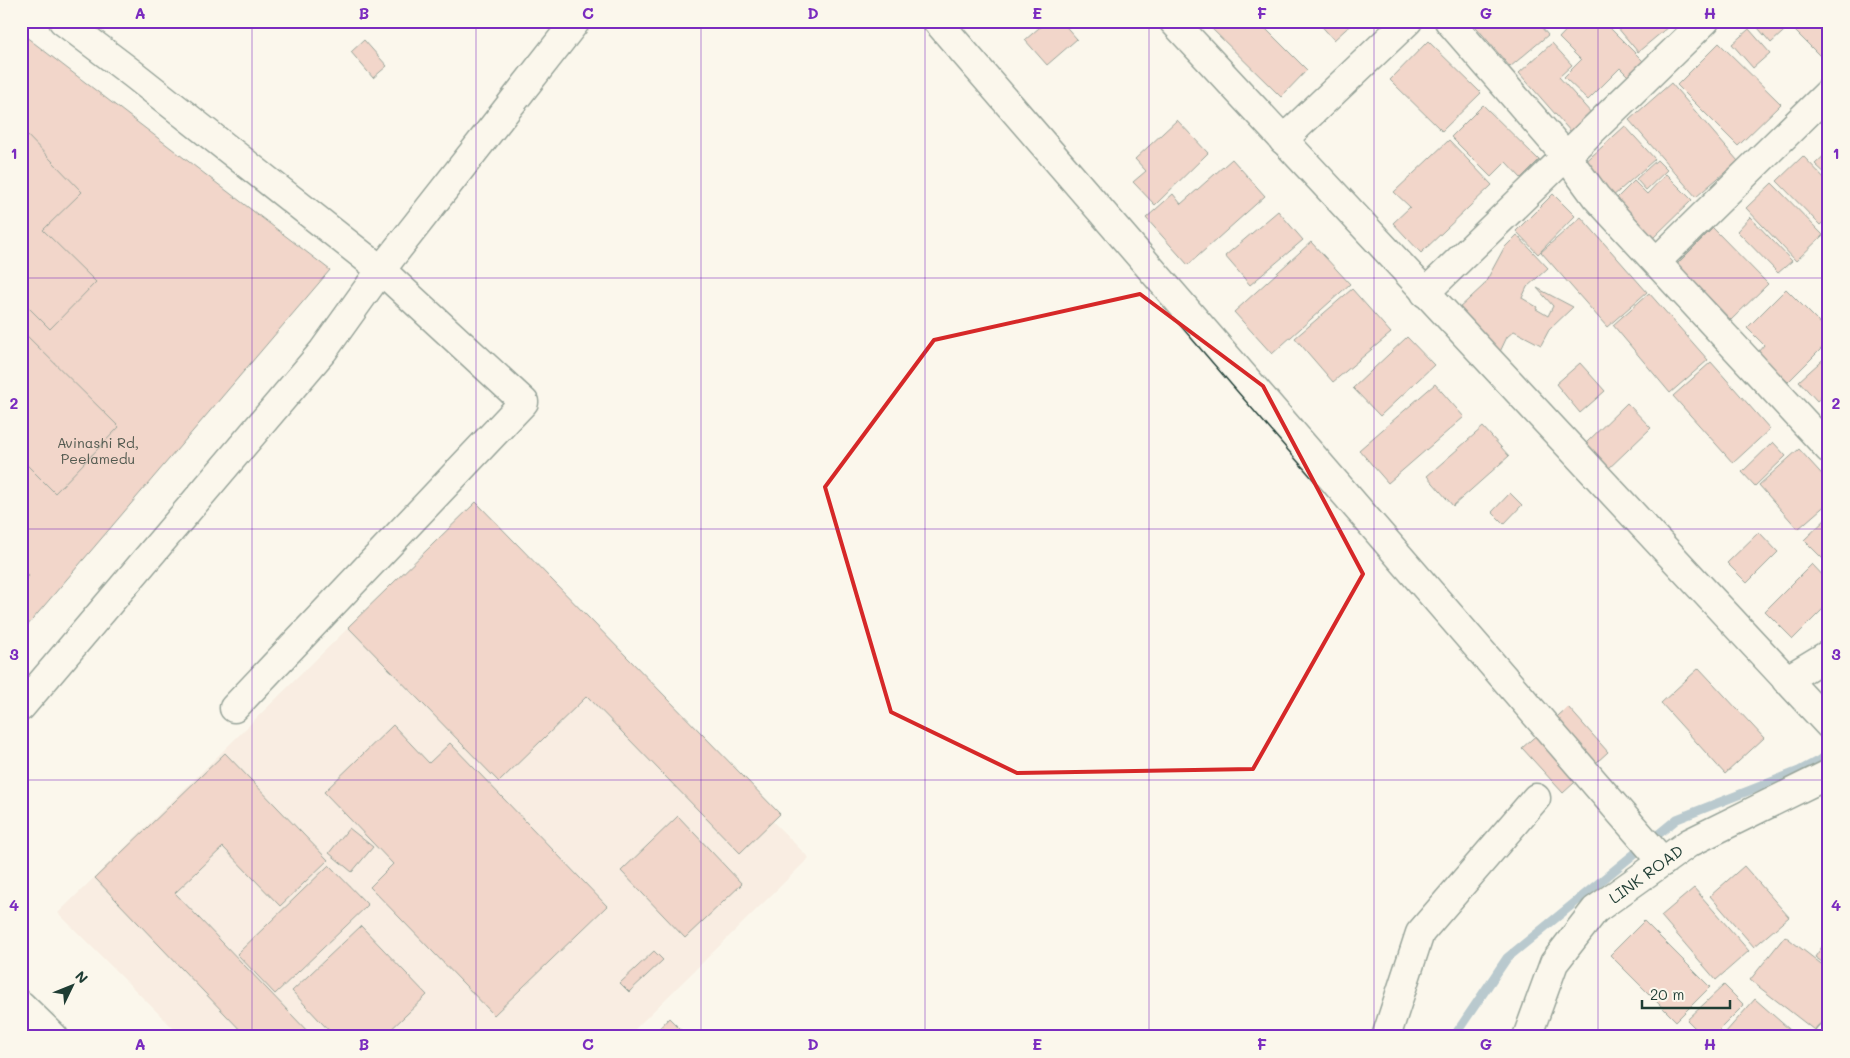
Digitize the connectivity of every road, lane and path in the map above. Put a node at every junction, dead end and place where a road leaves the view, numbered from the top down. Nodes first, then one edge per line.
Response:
1 (63, 21) edge
2 (576, 21) edge
3 (937, 21) edge
4 (1173, 21) edge
5 (1408, 21) edge
6 (1448, 21) edge
7 (1705, 21) edge
8 (1829, 92) edge
9 (1283, 140) junction
10 (1566, 156) junction
11 (1657, 262) junction
12 (381, 270) junction
13 (1425, 293) junction
14 (1829, 449) edge
15 (1829, 654) edge
16 (1786, 680) junction
17 (21, 707) edge
18 (234, 708) dead end
19 (1829, 725) edge
20 (1829, 774) edge
21 (1536, 798) dead end
22 (1659, 858) junction
23 (21, 1005) edge
24 (54, 1037) edge
25 (1386, 1037) edge
26 (1527, 1037) edge

1 - 12 street
2 - 12 street
3 - 22 street
4 - 9 street
5 - 9 street
6 - 10 street
7 - 10 street
8 - 11 street
9 - 13 street
10 - 11 street
10 - 13 street
11 - 14 street
12 - 17 street
12 - 18 street
13 - 16 street
15 - 16 street
16 - 19 street
20 - 22 street, LINK ROAD
21 - 25 street
22 - 26 street, LINK ROAD
23 - 24 street

